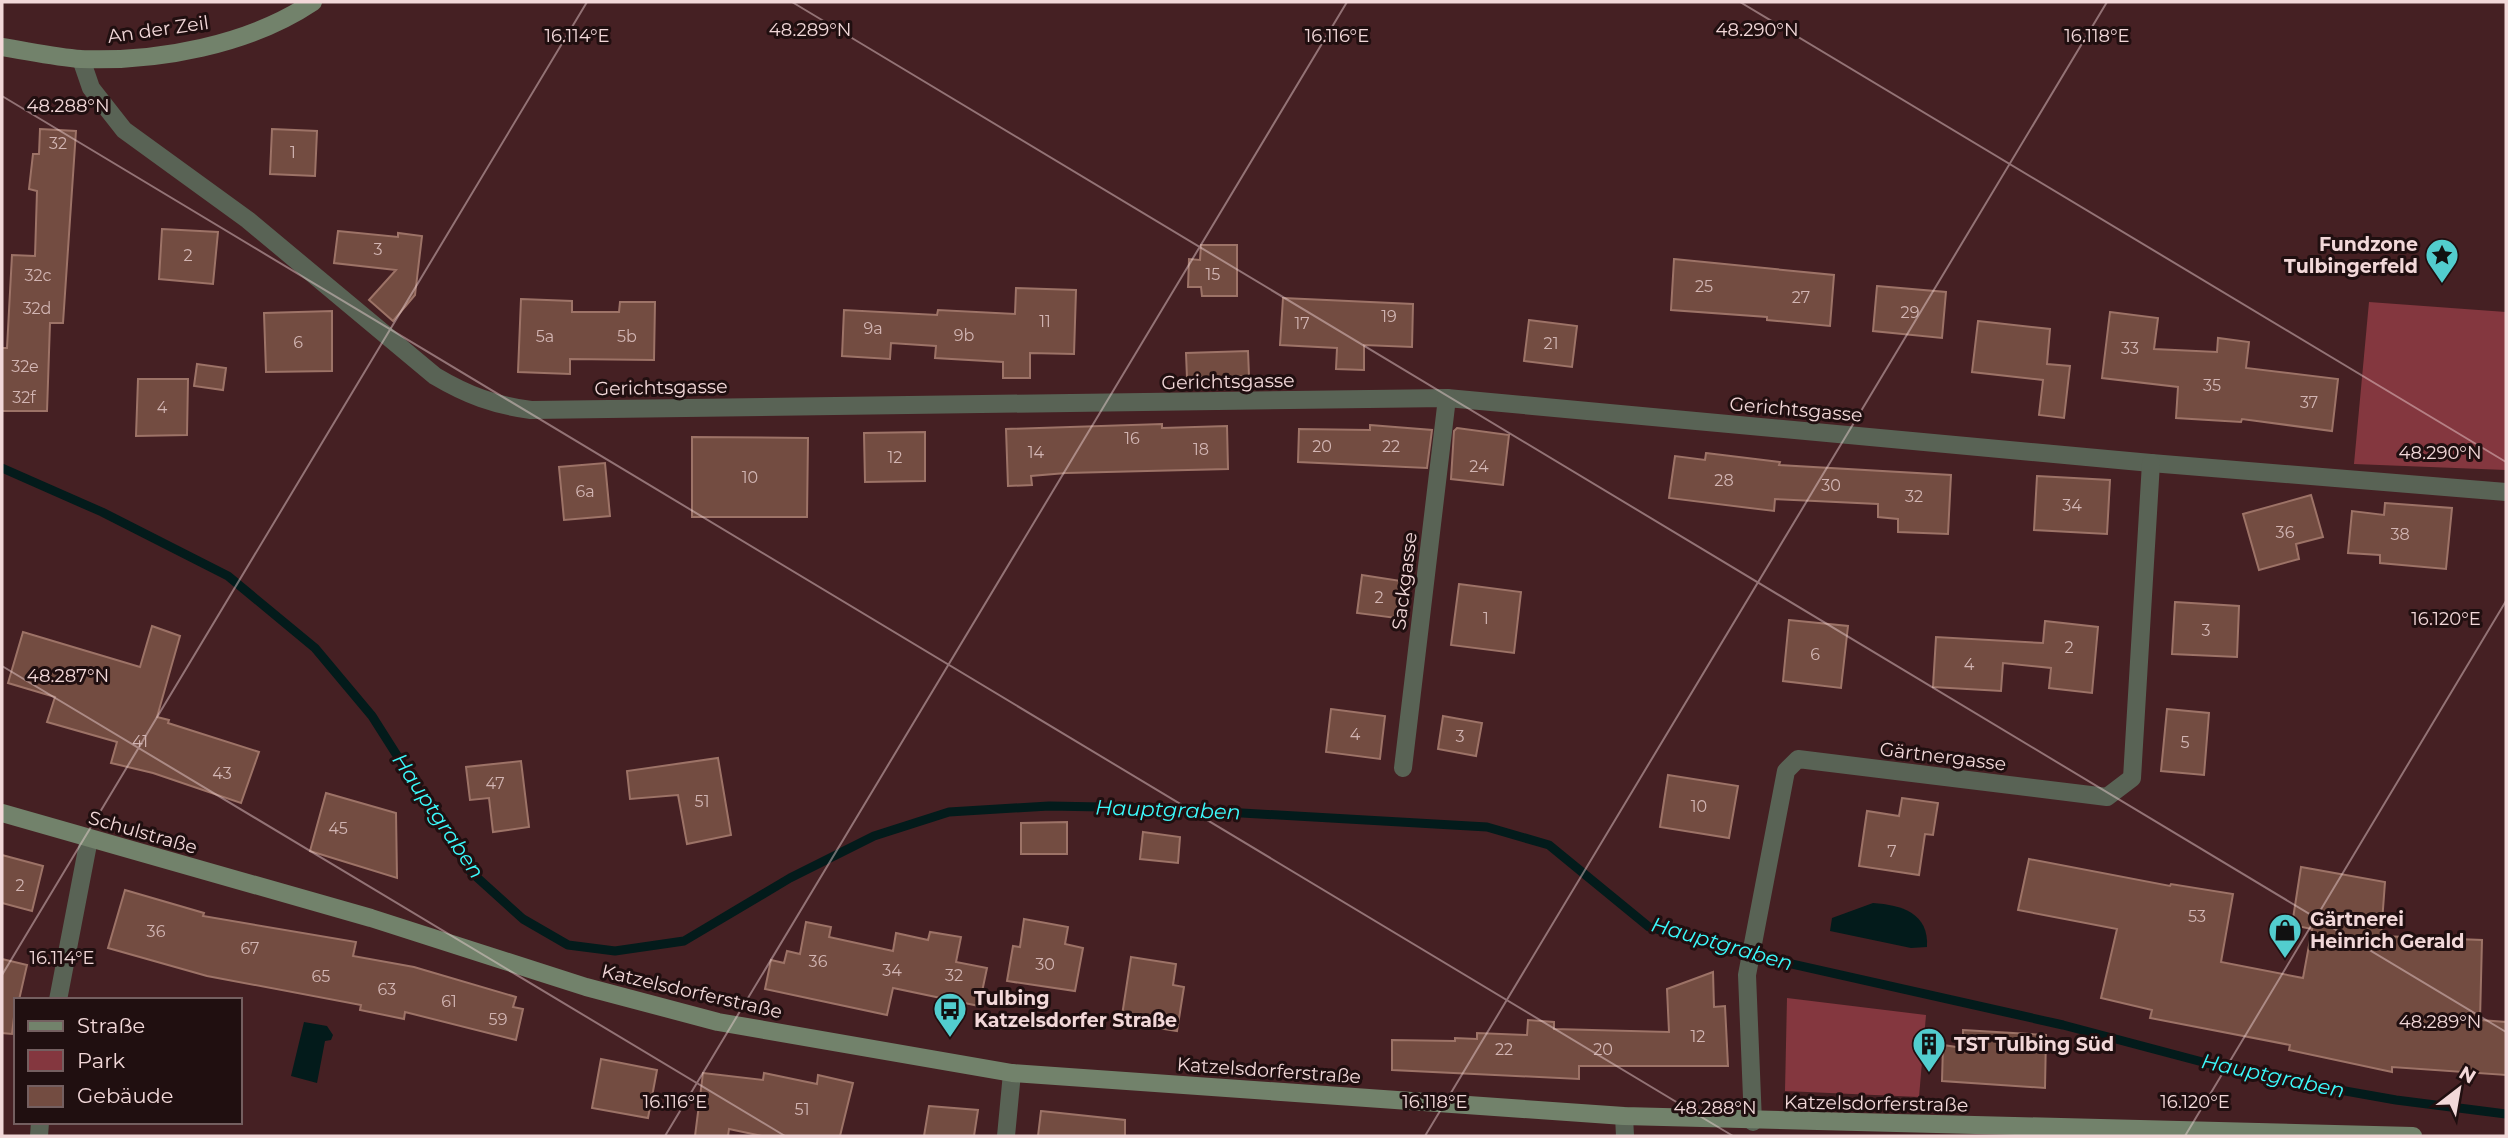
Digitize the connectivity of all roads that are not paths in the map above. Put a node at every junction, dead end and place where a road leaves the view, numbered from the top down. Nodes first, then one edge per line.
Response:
1 (313, 2) edge
2 (2, 47) edge
3 (81, 59) junction
4 (1447, 398) junction
5 (2151, 463) junction
6 (2506, 492) edge
7 (1402, 768) dead end
8 (2, 813) edge
9 (89, 839) junction
10 (272, 891) joint
11 (58, 998) edge
12 (1012, 1073) junction
13 (1623, 1116) junction
14 (1753, 1122) junction
15 (2273, 1133) edge
16 (1006, 1136) edge
17 (1625, 1136) edge
18 (2413, 1136) edge

1 - 3 street, An der Zeil
2 - 3 street, An der Zeil
3 - 4 street, Gerichtsgasse
4 - 5 street, Gerichtsgasse
4 - 7 street, Sackgasse
5 - 6 street, Gerichtsgasse
5 - 14 street, Gärtnergasse
8 - 9 street, Schulstraße
9 - 10 street, Schulstraße
9 - 11 street
10 - 12 street, Katzelsdorferstraße
12 - 13 street, Katzelsdorferstraße
12 - 16 street
13 - 14 street, Katzelsdorferstraße
13 - 17 street
14 - 15 street, Katzelsdorferstraße
15 - 18 street, Katzelsdorferstraße

